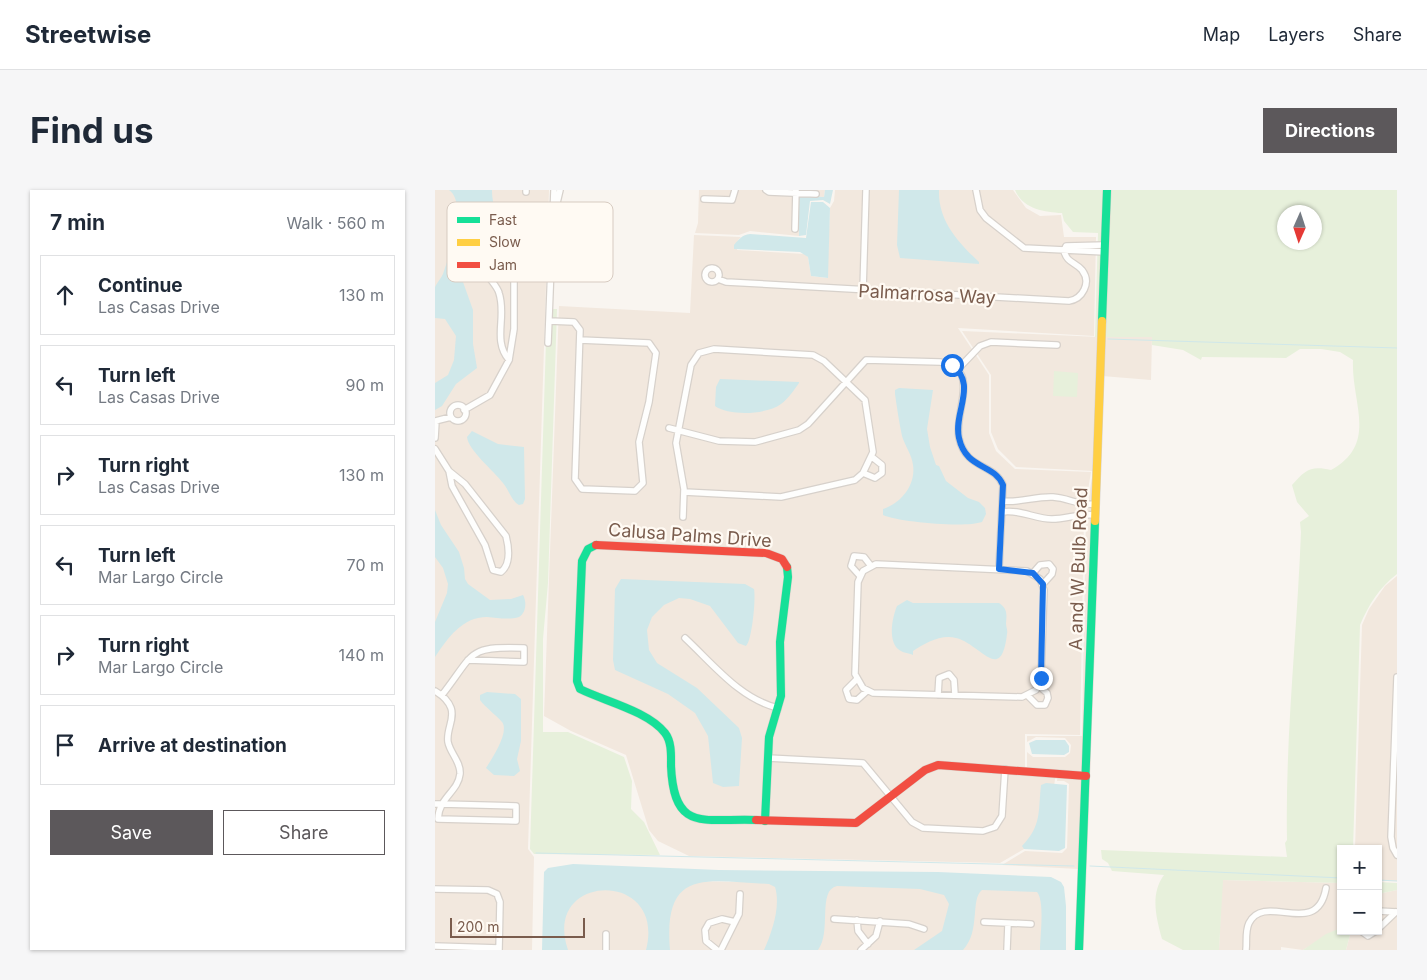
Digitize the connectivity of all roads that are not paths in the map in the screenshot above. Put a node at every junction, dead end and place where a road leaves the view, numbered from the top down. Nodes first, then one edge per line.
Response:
1 (735, 190) edge
2 (766, 190) edge
3 (866, 190) edge
4 (976, 190) edge
5 (1107, 190) edge
6 (796, 192) edge
7 (816, 194) dead end
8 (704, 199) dead end
9 (795, 229) dead end
10 (1105, 248) junction
11 (1064, 251) junction
12 (718, 278) dead end
13 (492, 282) edge
14 (514, 282) edge
15 (551, 282) edge
16 (863, 290) junction
17 (549, 321) junction
18 (580, 340) junction
19 (549, 343) dead end
20 (1057, 345) dead end
21 (509, 360) junction
22 (958, 369) junction
23 (846, 380) junction
24 (464, 410) junction
25 (451, 417) junction
26 (435, 421) edge
27 (669, 428) dead end
28 (678, 431) junction
29 (435, 438) edge
30 (435, 449) edge
31 (872, 457) junction
32 (449, 471) junction
33 (863, 473) junction
34 (684, 492) junction
35 (1003, 501) junction
36 (1095, 504) junction
37 (1002, 512) junction
38 (1095, 514) junction
39 (683, 517) dead end
40 (871, 566) junction
41 (999, 569) junction
42 (1033, 573) junction
43 (860, 576) junction
44 (1043, 584) junction
45 (685, 638) dead end
46 (468, 660) junction
47 (1397, 677) edge
48 (856, 680) junction
49 (1039, 686) junction
50 (435, 691) edge
51 (867, 691) junction
52 (441, 695) junction
53 (938, 695) junction
54 (955, 695) junction
55 (1028, 696) junction
56 (778, 708) junction
57 (768, 758) junction
58 (1005, 769) junction
59 (1085, 776) junction
60 (891, 797) junction
61 (438, 804) edge
62 (437, 819) edge
63 (765, 821) junction
64 (1397, 855) edge
65 (1326, 888) dead end
66 (435, 889) edge
67 (740, 894) dead end
68 (1382, 911) edge
69 (1396, 912) edge
70 (834, 919) dead end
71 (857, 920) junction
72 (880, 921) junction
73 (735, 922) junction
74 (985, 922) dead end
75 (1008, 924) junction
76 (1031, 924) dead end
77 (1382, 925) edge
78 (924, 929) dead end
79 (606, 934) dead end
80 (868, 944) junction
81 (435, 946) edge
82 (499, 949) edge
83 (606, 950) edge
84 (719, 950) edge
85 (861, 950) edge
86 (1007, 950) edge
87 (1079, 950) edge
88 (1246, 950) edge

1 - 8 street
2 - 6 street
3 - 16 street
4 - 11 street
5 - 10 street, A and W Bulb Road
6 - 7 street
6 - 9 street
10 - 11 street
10 - 36 street, A and W Bulb Road
11 - 16 street, Palmarrosa Way
12 - 16 street, Palmarrosa Way
13 - 21 street
14 - 21 street
15 - 17 street
17 - 18 street
17 - 19 street
18 - 18 street
20 - 22 street
21 - 24 street
22 - 23 street
22 - 35 street
23 - 28 street
23 - 28 street
23 - 31 street
24 - 25 street
24 - 25 street
25 - 26 street
26 - 29 street
27 - 28 street
28 - 34 street
30 - 32 street
31 - 33 street
31 - 33 street
32 - 32 street
33 - 34 street
34 - 39 street
35 - 36 street
35 - 37 street
36 - 38 street, A and W Bulb Road
37 - 38 street
37 - 41 street
38 - 59 street, A and W Bulb Road
40 - 41 street
40 - 43 street
40 - 43 street
41 - 42 street
42 - 44 street
42 - 44 street
43 - 48 street
44 - 49 street
45 - 56 street
46 - 46 street
46 - 52 street
47 - 64 street
48 - 51 street
48 - 51 street
49 - 55 street
49 - 55 street
50 - 52 street
51 - 53 street
52 - 61 street
53 - 54 street
53 - 54 street
54 - 55 street
56 - 57 street, Calusa Palms Drive
56 - 63 street, Calusa Palms Drive
57 - 60 street
57 - 63 street, Calusa Palms Drive
58 - 59 street, Calusa Palms Drive
58 - 60 street, Calusa Palms Drive
58 - 60 street
59 - 87 street, A and W Bulb Road
60 - 63 street, Calusa Palms Drive
61 - 62 street
61 - 62 street
65 - 88 street
66 - 82 street
67 - 73 street
68 - 69 street
69 - 77 street
70 - 71 street
71 - 72 street
71 - 80 street
72 - 78 street
72 - 80 street
73 - 84 street
73 - 84 street
74 - 75 street
75 - 76 street
75 - 86 street
79 - 83 street
80 - 85 street
81 - 82 street

